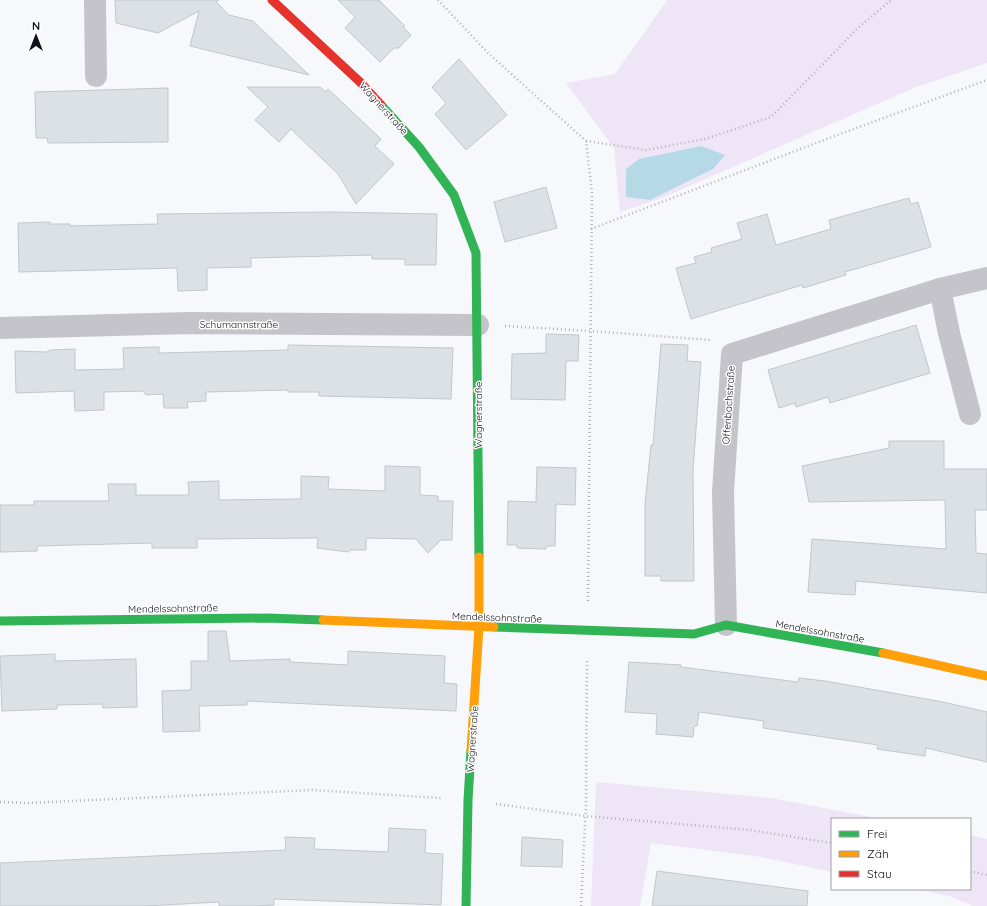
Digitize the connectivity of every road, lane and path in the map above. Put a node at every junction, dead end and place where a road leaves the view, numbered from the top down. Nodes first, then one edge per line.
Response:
1 (95, 0) edge
2 (272, 0) edge
3 (438, 0) edge
4 (891, 0) edge
5 (96, 76) dead end
6 (987, 80) edge
7 (586, 141) junction
8 (591, 229) junction
9 (987, 278) edge
10 (940, 289) junction
11 (478, 325) junction
12 (0, 328) edge
13 (590, 331) junction
14 (732, 354) junction
15 (970, 414) dead end
16 (0, 621) edge
17 (726, 625) junction
18 (479, 628) junction
19 (588, 630) junction
20 (987, 676) edge
21 (442, 798) dead end
22 (0, 802) edge
23 (493, 804) dead end
24 (586, 816) junction
25 (831, 844) edge
26 (971, 871) edge
27 (987, 875) edge
28 (466, 906) edge
29 (581, 906) edge

1 - 5 street
2 - 11 street, Wagnerstraße
3 - 7 path
4 - 7 path
6 - 8 path
7 - 8 path
8 - 13 path
9 - 10 street, Offenbachstraße
10 - 14 street, Offenbachstraße
10 - 15 street
11 - 12 street, Schumannstraße
11 - 13 path
11 - 18 street, Wagnerstraße
13 - 14 path
13 - 19 path
14 - 17 street, Offenbachstraße
16 - 18 street, Mendelssohnstraße
17 - 19 street, Mendelssohnstraße
17 - 20 street, Mendelssohnstraße
18 - 19 street, Mendelssohnstraße
18 - 28 street, Wagnerstraße
19 - 24 path
21 - 22 path
23 - 24 path
24 - 25 path
24 - 29 path
26 - 27 path

